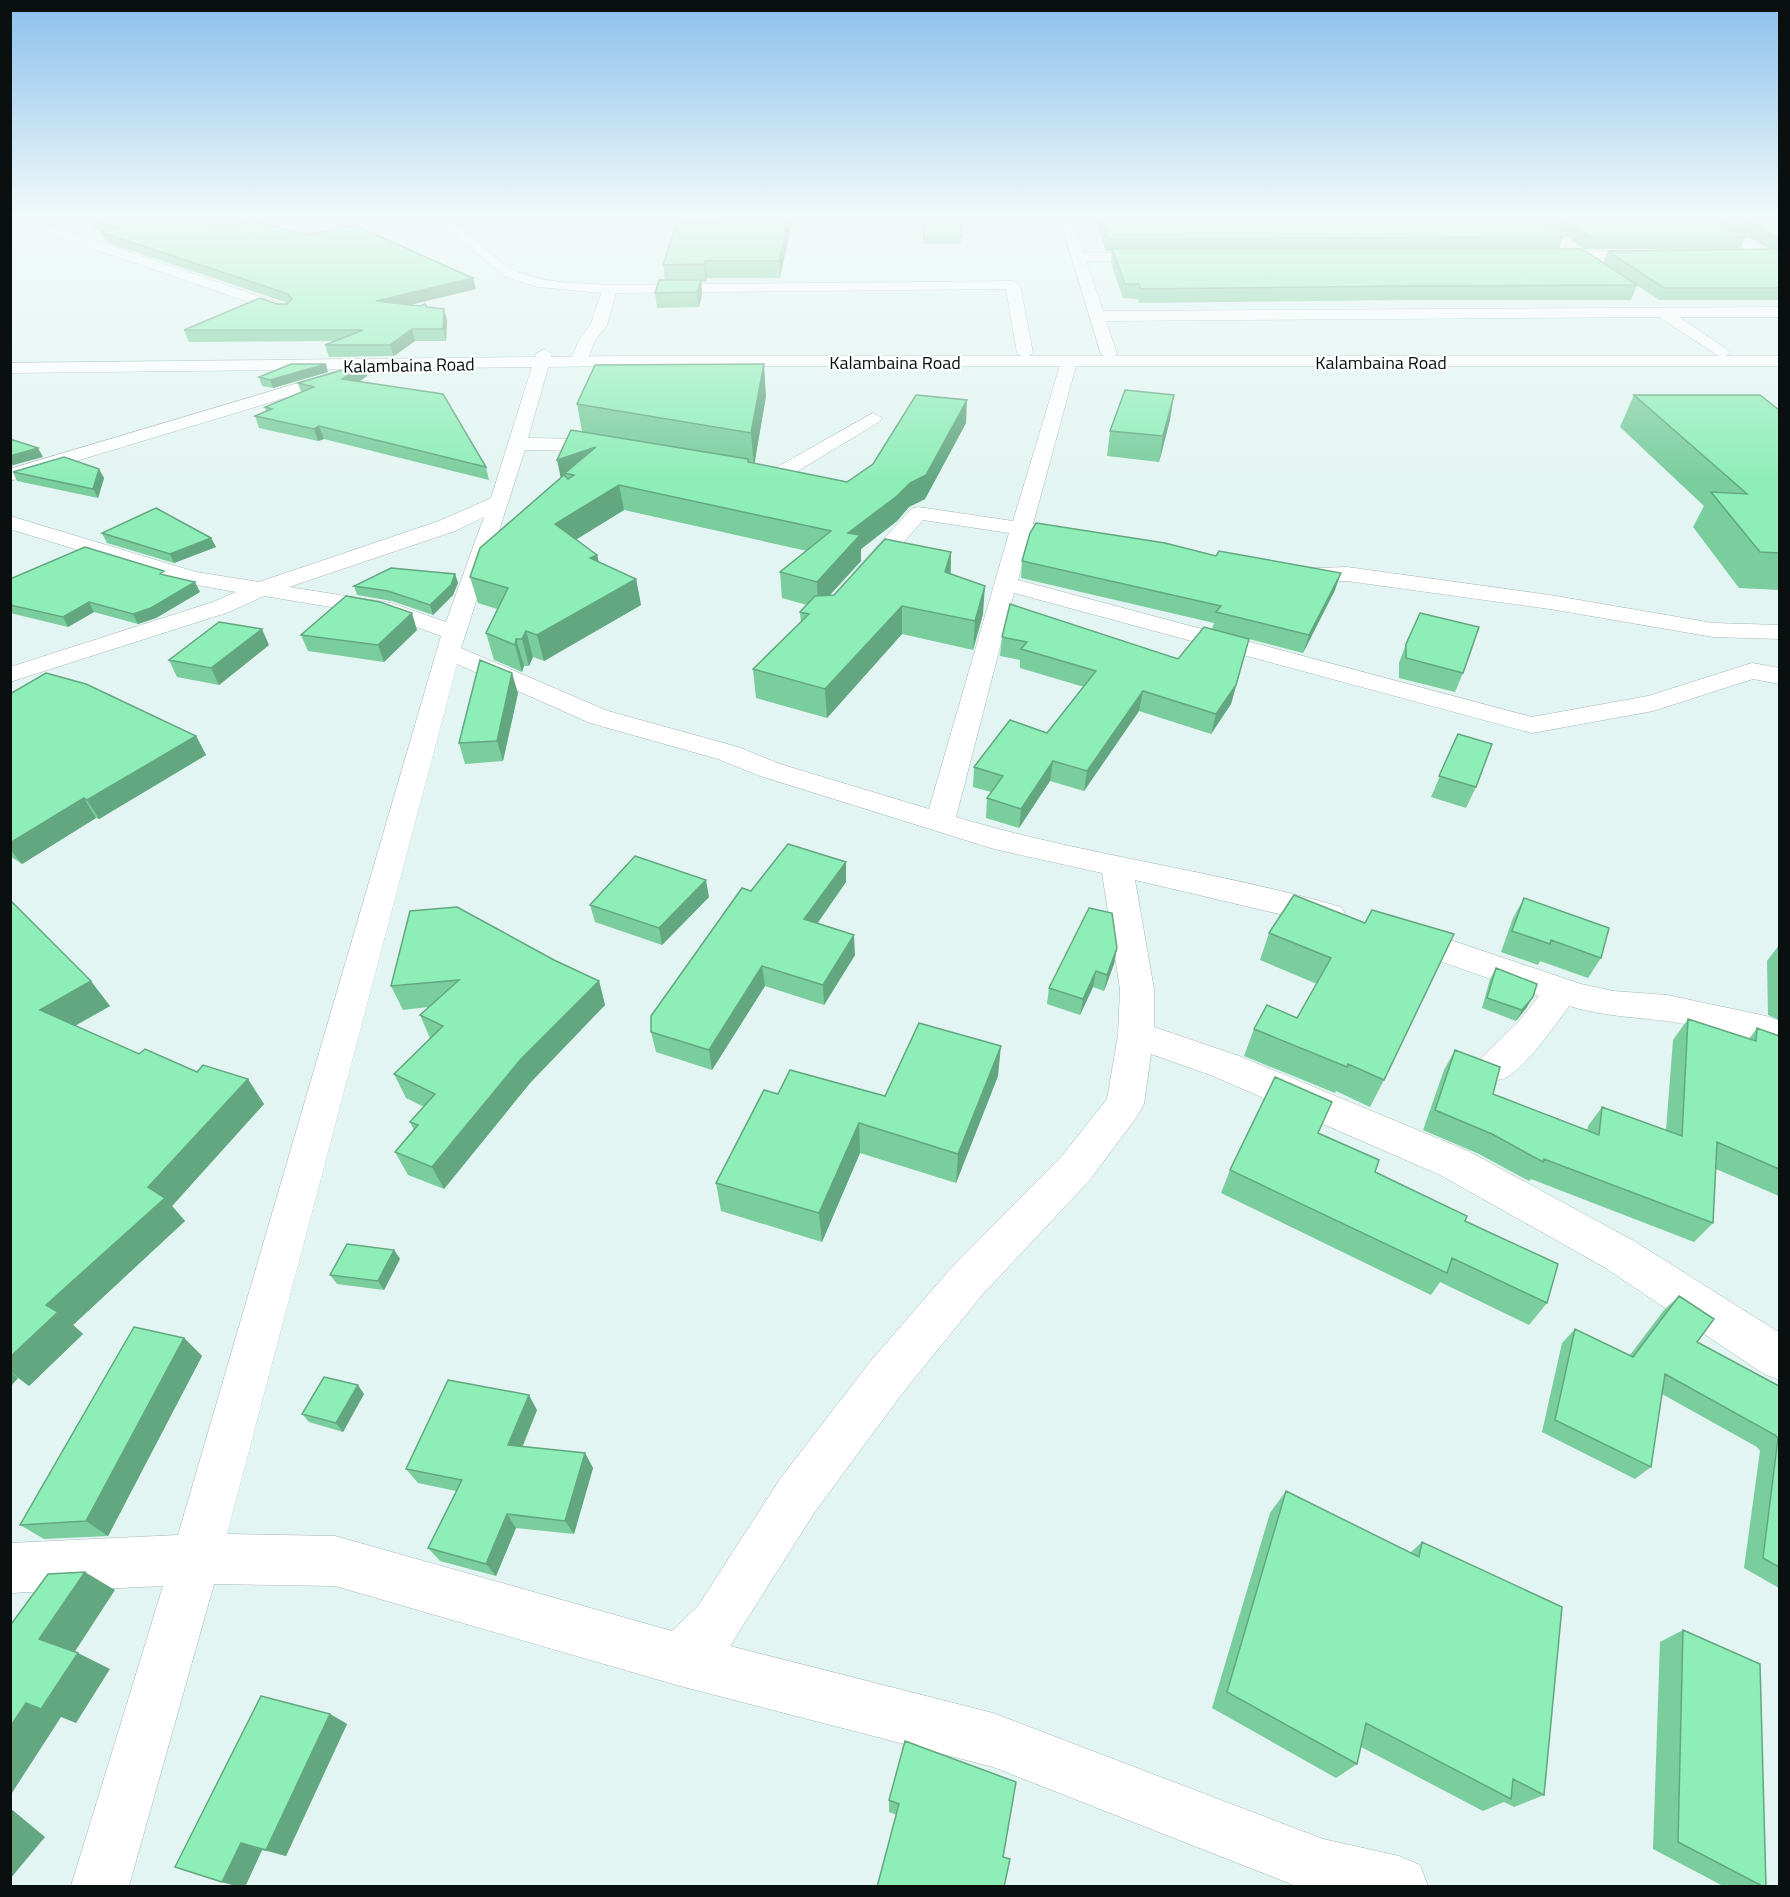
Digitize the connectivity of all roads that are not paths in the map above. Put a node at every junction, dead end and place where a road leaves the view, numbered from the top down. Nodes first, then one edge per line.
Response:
1 (270, 305) edge
2 (605, 305) edge
3 (1016, 305) edge
4 (1093, 305) edge
5 (1650, 305) edge
6 (286, 310) edge
7 (1779, 312) edge
8 (1665, 314) junction
9 (1097, 316) junction
10 (1025, 353) junction
11 (1722, 353) junction
12 (1779, 353) edge
13 (1109, 354) junction
14 (10, 358) edge
15 (560, 358) junction
16 (1779, 361) edge
17 (1069, 362) junction
18 (372, 366) junction
19 (10, 368) edge
20 (873, 418) dead end
21 (519, 444) junction
22 (622, 452) edge
23 (726, 470) edge
24 (10, 475) edge
25 (500, 502) junction
26 (10, 522) edge
27 (1021, 529) junction
28 (1092, 540) edge
29 (1268, 568) edge
30 (1006, 584) junction
31 (263, 588) junction
32 (848, 591) edge
33 (1779, 632) edge
34 (451, 642) junction
35 (10, 675) edge
36 (1779, 676) edge
37 (940, 822) junction
38 (1117, 868) junction
39 (1562, 991) junction
40 (1136, 1035) junction
41 (1779, 1035) edge
42 (1496, 1066) edge
43 (1779, 1359) edge
44 (196, 1559) junction
45 (10, 1568) edge
46 (680, 1660) junction
47 (100, 1887) edge
48 (1399, 1887) edge

1 - 6 street
2 - 15 street
3 - 10 street
4 - 9 street
5 - 8 street
7 - 8 street
8 - 9 street
8 - 11 street
9 - 13 street
10 - 13 street
10 - 15 street
11 - 12 street
11 - 13 street
14 - 15 street
15 - 17 street, Kalambaina Road
15 - 18 street, Kalambaina Road
15 - 21 street
16 - 17 street, Kalambaina Road
17 - 27 street
18 - 19 street, Kalambaina Road
18 - 24 street
20 - 23 street
21 - 22 street
21 - 25 street
25 - 31 street
25 - 34 street
26 - 31 street
27 - 28 street
27 - 30 street
27 - 32 street
29 - 33 street
30 - 36 street
30 - 37 street
31 - 34 street
31 - 35 street
34 - 37 street
34 - 44 street
37 - 38 street
38 - 39 street
38 - 40 street
39 - 41 street
39 - 42 street
40 - 43 street
40 - 46 street
44 - 45 street
44 - 46 street
44 - 47 street
46 - 48 street

